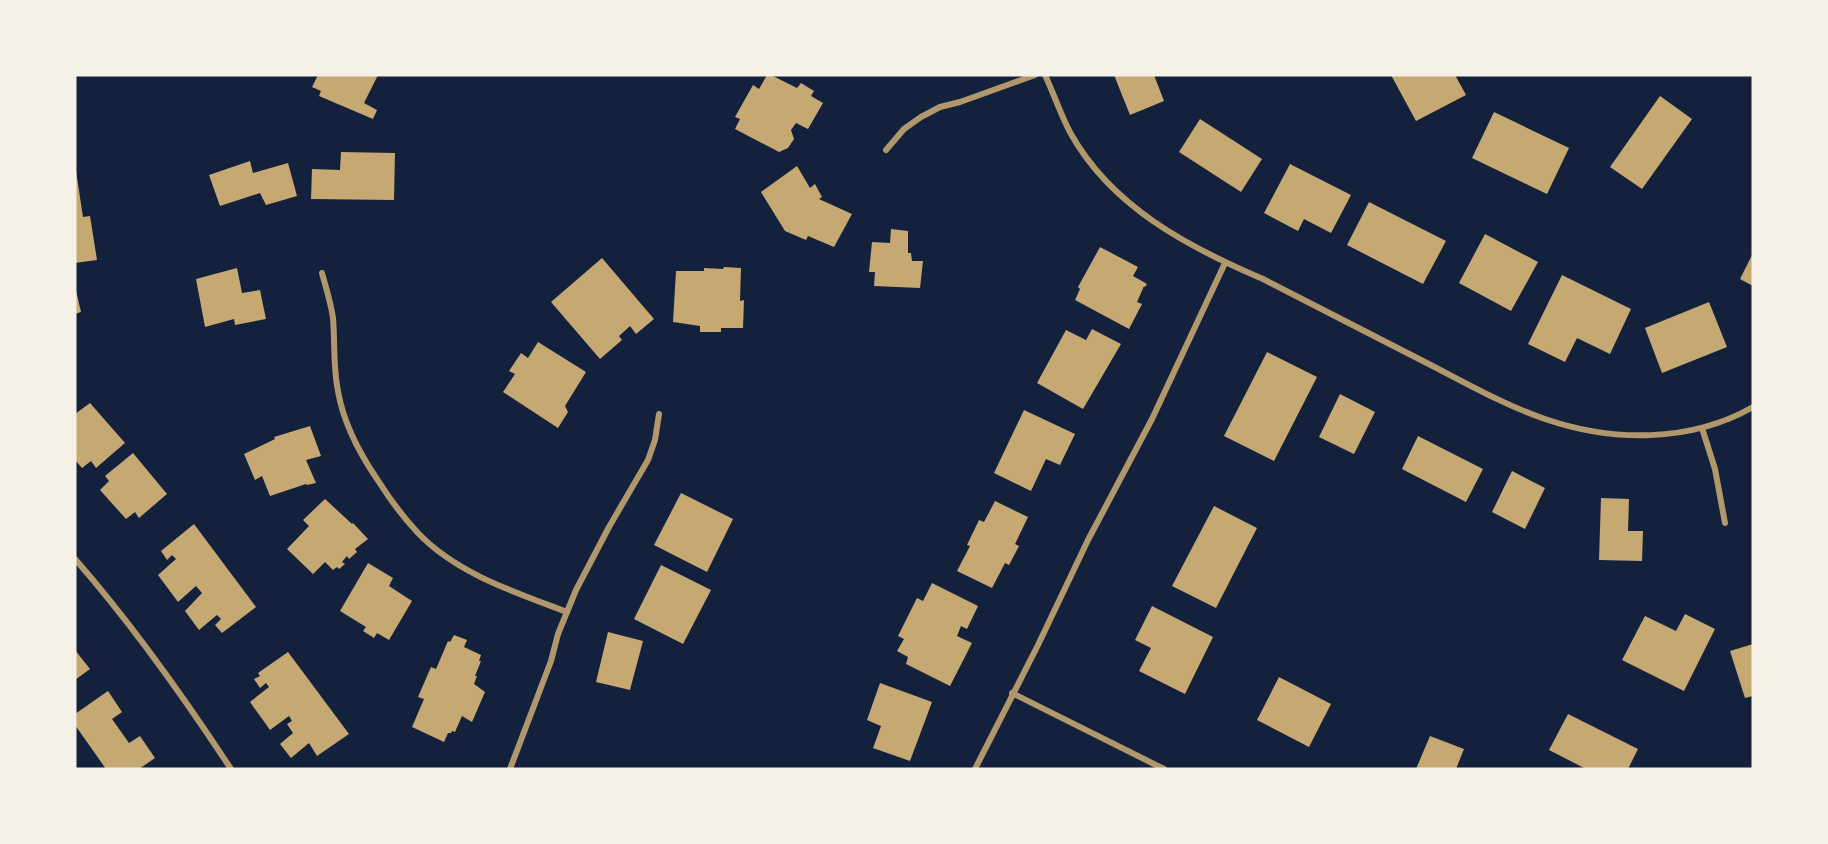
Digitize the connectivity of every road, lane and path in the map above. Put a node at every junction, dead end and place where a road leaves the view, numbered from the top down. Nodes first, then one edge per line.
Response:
1 (1035, 75) edge
2 (1045, 75) edge
3 (886, 150) dead end
4 (1225, 263) junction
5 (322, 273) dead end
6 (1753, 407) edge
7 (660, 414) dead end
8 (1702, 428) junction
9 (1725, 522) dead end
10 (75, 559) edge
11 (567, 612) junction
12 (1012, 693) junction
13 (231, 769) edge
14 (510, 769) edge
15 (975, 769) edge
16 (1164, 769) edge

1 - 3 street
2 - 4 street
4 - 8 street
4 - 12 street
5 - 11 street
6 - 8 street
7 - 11 street
8 - 9 street
10 - 13 street
11 - 14 street
12 - 15 street
12 - 16 street

